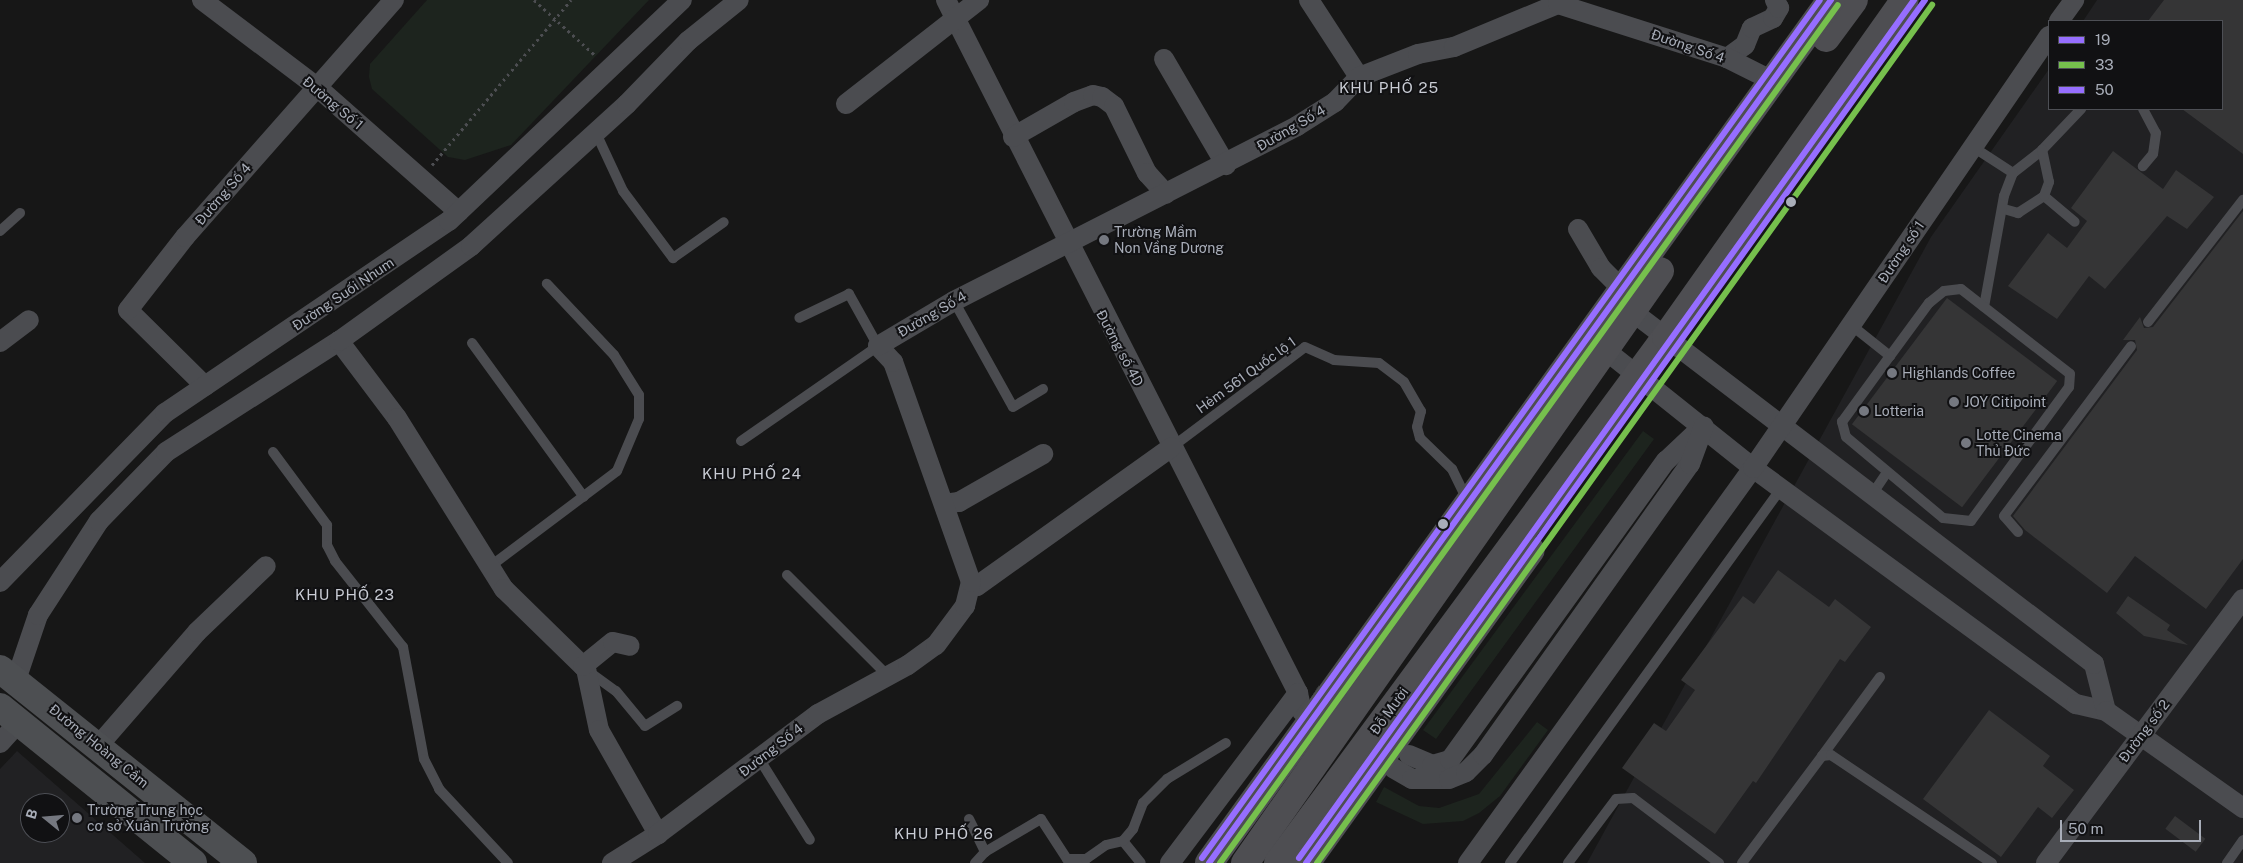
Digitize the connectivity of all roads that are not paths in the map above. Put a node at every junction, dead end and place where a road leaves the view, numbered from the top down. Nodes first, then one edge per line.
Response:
1 (202, 0) edge
2 (394, 0) edge
3 (682, 0) edge
4 (739, 0) edge
5 (946, 0) edge
6 (979, 0) edge
7 (1308, 0) edge
8 (1775, 0) edge
9 (1831, 0) edge
10 (1854, 0) edge
11 (1905, 0) edge
12 (1925, 0) edge
13 (2074, 0) edge
14 (1563, 3) edge
15 (954, 19) junction
16 (2060, 20) edge
17 (2048, 37) edge
18 (1727, 58) junction
19 (1164, 59) dead end
20 (1359, 77) junction
21 (1773, 81) junction
22 (317, 87) junction
23 (846, 104) dead end
24 (2080, 110) edge
25 (2143, 110) edge
26 (596, 133) junction
27 (1013, 137) junction
28 (1973, 146) junction
29 (2042, 150) junction
30 (1226, 165) junction
31 (2143, 166) dead end
32 (2013, 173) junction
33 (1166, 194) junction
34 (2044, 196) junction
35 (2243, 200) edge
36 (2004, 209) junction
37 (459, 212) junction
38 (20, 213) dead end
39 (724, 222) dead end
40 (2075, 222) dead end
41 (1578, 229) dead end
42 (0, 231) edge
43 (1066, 243) junction
44 (547, 284) dead end
45 (1626, 300) junction
46 (954, 301) junction
47 (1984, 307) junction
48 (799, 318) dead end
49 (30, 320) dead end
50 (2148, 322) dead end
51 (1851, 325) junction
52 (339, 341) junction
53 (0, 342) edge
54 (472, 342) dead end
55 (1673, 342) junction
56 (1596, 343) junction
57 (878, 346) junction
58 (2131, 346) dead end
59 (1890, 356) junction
60 (1645, 380) junction
61 (205, 386) junction
62 (1043, 389) dead end
63 (1704, 426) junction
64 (1781, 427) junction
65 (741, 441) dead end
66 (1172, 447) junction
67 (273, 452) dead end
68 (1043, 454) dead end
69 (1753, 468) junction
70 (1887, 472) junction
71 (1781, 488) junction
72 (1871, 496) junction
73 (584, 497) junction
74 (1468, 501) junction
75 (944, 504) junction
76 (2018, 532) dead end
77 (492, 565) junction
78 (266, 566) dead end
79 (787, 575) dead end
80 (0, 582) edge
81 (971, 582) junction
82 (2243, 599) edge
83 (630, 646) dead end
84 (584, 667) junction
85 (8, 674) edge
86 (889, 677) junction
87 (1880, 678) dead end
88 (677, 706) dead end
89 (2106, 711) junction
90 (10, 714) edge
91 (2141, 736) junction
92 (0, 742) edge
93 (1226, 743) dead end
94 (98, 746) junction
95 (1409, 754) dead end
96 (1822, 756) junction
97 (760, 760) junction
98 (1393, 768) dead end
99 (1298, 788) junction
100 (2243, 808) edge
101 (1311, 817) junction
102 (968, 820) dead end
103 (658, 834) junction
104 (810, 840) dead end
105 (2243, 840) edge
106 (1123, 841) junction
107 (985, 852) junction
108 (193, 863) edge
109 (243, 863) edge
110 (508, 863) edge
111 (612, 863) edge
112 (975, 863) edge
113 (1141, 863) edge
114 (1170, 863) edge
115 (1209, 863) edge
116 (1226, 863) edge
117 (1245, 863) edge
118 (1278, 863) edge
119 (1290, 863) edge
120 (1306, 863) edge
121 (1468, 863) edge
122 (1510, 863) edge
123 (1568, 863) edge
124 (1719, 863) edge
125 (1742, 863) edge
126 (1992, 863) edge
127 (2046, 863) edge
128 (2227, 863) edge

1 - 22 street, Đường Số 1
2 - 22 street, Đường Số 4
3 - 37 street, Đường Suối Nhum
4 - 26 street
5 - 15 street, Đường số 4D
6 - 15 street
7 - 20 street
8 - 18 street
9 - 21 highway
10 - 45 highway
11 - 55 highway, Đỗ Mười
12 - 55 highway, Đỗ Mười
13 - 16 street
14 - 18 street, Đường Số 4
14 - 20 street, Đường Số 4
15 - 23 street
15 - 27 street, Đường số 4D
17 - 28 street, Đường số 1
18 - 21 street, Đường Số 4
19 - 30 street
20 - 30 street, Đường Số 4
21 - 45 highway
22 - 37 street, Đường Số 1
22 - 61 street, Đường Số 4
24 - 29 lane
25 - 31 lane
26 - 39 lane
26 - 52 street
27 - 33 street
27 - 43 street, Đường số 4D
28 - 32 lane
28 - 51 street, Đường số 1
29 - 32 lane
29 - 34 lane
30 - 33 street, Đường Số 4
32 - 36 lane
33 - 43 street, Đường Số 4
34 - 36 lane
34 - 40 lane
35 - 50 lane
36 - 47 lane
37 - 61 street, Đường Suối Nhum
38 - 42 lane
41 - 45 street
43 - 46 street, Đường Số 4
43 - 66 street, Đường số 4D
44 - 73 lane
45 - 55 street
45 - 56 highway
46 - 57 street, Đường Số 4
46 - 62 lane
47 - 59 lane
47 - 70 lane
48 - 57 lane
49 - 53 street
51 - 59 lane
51 - 64 street, Đường số 1
52 - 77 street
52 - 85 street
54 - 73 lane
55 - 60 highway, Đỗ Mười
55 - 64 street
56 - 60 street
56 - 74 highway
56 - 99 highway
57 - 65 lane
57 - 75 street
58 - 76 lane
59 - 70 lane
60 - 63 street
60 - 101 highway, Đỗ Mười
60 - 120 highway, Đỗ Mười
61 - 80 street, Đường Suối Nhum
63 - 69 street
63 - 95 street
63 - 98 street
64 - 69 street, Đường số 1
64 - 72 street
66 - 74 lane, Hẻm 561 Quốc lộ 1
66 - 81 street
66 - 114 street, Đường số 4D
67 - 110 lane
68 - 75 street
69 - 71 street
69 - 121 street, Đường số 1
70 - 72 lane
71 - 89 street
71 - 122 lane
72 - 89 street
73 - 77 lane
74 - 115 highway
75 - 81 street
77 - 84 street
78 - 94 street
79 - 86 lane
81 - 86 street, Đường Số 4
82 - 91 street, Đường số 2
83 - 84 street
84 - 88 lane
84 - 103 street
85 - 94 main road, Đường Hoàng Cầm
86 - 97 street, Đường Số 4
87 - 96 lane
89 - 91 street
90 - 92 street
90 - 108 main road
91 - 100 street
91 - 127 street, Đường số 2
93 - 106 lane
94 - 109 main road, Đường Hoàng Cầm
96 - 125 lane
96 - 126 lane
97 - 103 street, Đường Số 4
97 - 104 lane
99 - 116 highway
99 - 117 highway
101 - 118 highway, Đỗ Mười
101 - 119 highway
102 - 107 lane
103 - 111 street, Đường Số 4
105 - 128 lane
106 - 107 lane
106 - 113 lane
107 - 112 lane
123 - 124 lane

